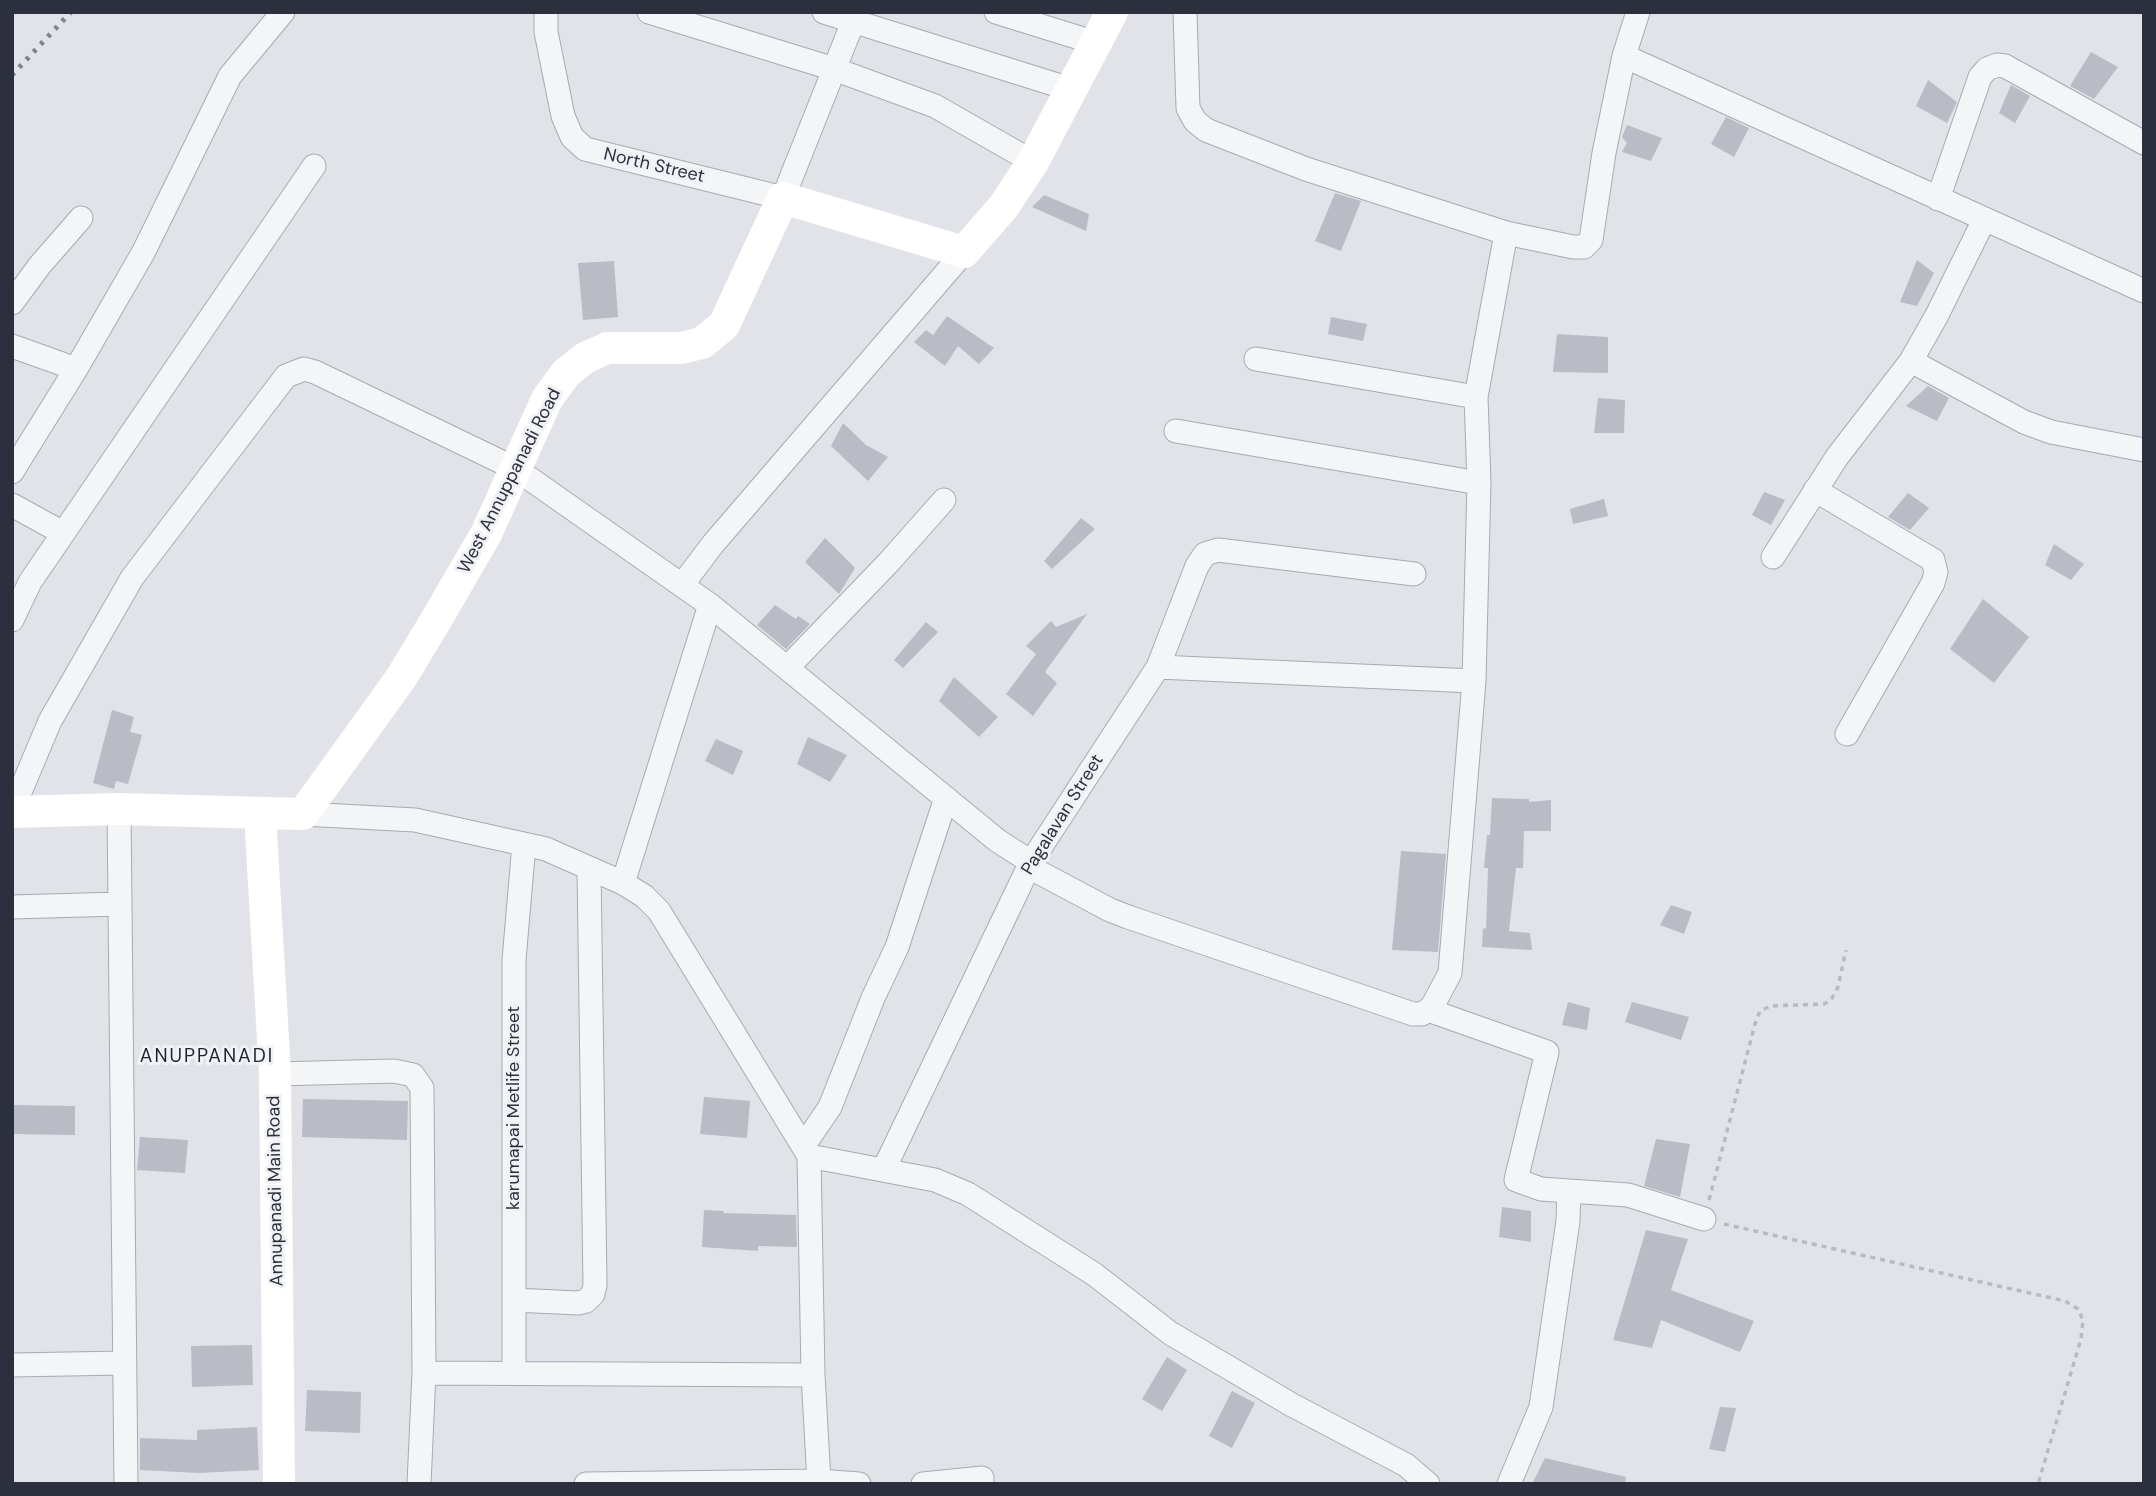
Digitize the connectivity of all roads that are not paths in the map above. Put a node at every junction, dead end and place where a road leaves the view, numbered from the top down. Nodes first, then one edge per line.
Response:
1 (283, 12) edge
2 (546, 12) edge
3 (649, 12) edge
4 (824, 12) edge
5 (996, 12) edge
6 (1112, 12) edge
7 (1185, 12) edge
8 (1638, 12) edge
9 (855, 16) edge
10 (1096, 43) junction
11 (1624, 56) junction
12 (834, 69) junction
13 (1073, 90) junction
14 (2144, 144) edge
15 (1033, 162) junction
16 (314, 166) dead end
17 (783, 198) junction
18 (1938, 200) junction
19 (81, 218) dead end
20 (1984, 220) junction
21 (1506, 233) junction
22 (964, 252) junction
23 (2144, 291) edge
24 (12, 303) edge
25 (12, 346) edge
26 (1256, 359) dead end
27 (1911, 361) junction
28 (76, 369) junction
29 (1476, 397) junction
30 (1176, 431) dead end
31 (2144, 450) edge
32 (516, 468) junction
33 (12, 472) edge
34 (1479, 484) junction
35 (1815, 490) junction
36 (944, 500) dead end
37 (12, 505) edge
38 (63, 533) junction
39 (1773, 557) dead end
40 (1414, 573) dead end
41 (682, 585) junction
42 (710, 605) junction
43 (12, 620) edge
44 (1158, 667) junction
45 (787, 668) junction
46 (1474, 681) junction
47 (1847, 734) dead end
48 (946, 798) junction
49 (119, 809) junction
50 (12, 812) edge
51 (260, 814) junction
52 (303, 814) junction
53 (524, 844) junction
54 (1030, 865) junction
55 (589, 868) junction
56 (622, 883) junction
57 (119, 904) junction
58 (12, 907) edge
59 (1428, 1010) junction
60 (275, 1074) junction
61 (807, 1151) junction
62 (884, 1169) junction
63 (1569, 1191) junction
64 (1704, 1219) road end
65 (514, 1300) junction
66 (124, 1363) junction
67 (12, 1365) edge
68 (424, 1373) junction
69 (514, 1373) junction
70 (813, 1375) junction
71 (820, 1481) junction
72 (126, 1484) edge
73 (279, 1484) edge
74 (419, 1484) edge
75 (586, 1484) edge
76 (859, 1484) edge
77 (923, 1484) edge
78 (982, 1484) edge
79 (1429, 1484) edge
80 (1509, 1484) edge

1 - 28 street
2 - 17 street, North Street
3 - 12 street
4 - 9 street
5 - 10 street
6 - 10 street
7 - 21 street
8 - 11 street
9 - 12 street
9 - 13 street
10 - 13 street
11 - 18 street
11 - 21 street
12 - 15 street
12 - 17 street
13 - 15 street
14 - 18 street
15 - 22 street
16 - 38 street
17 - 22 street
17 - 32 street, West Annuppanadi Road
18 - 20 street
19 - 24 street
20 - 23 street
20 - 27 street
21 - 29 street
22 - 41 street
25 - 28 street
26 - 29 street
27 - 31 street
27 - 35 street
28 - 33 street
29 - 34 street
30 - 34 street
32 - 41 street
32 - 50 street
32 - 52 street, West Annuppanadi Road
34 - 46 street
35 - 39 street
35 - 47 street
36 - 45 street
37 - 38 street
38 - 43 street
40 - 44 street, Pagalavan Street
41 - 42 street
42 - 45 street
42 - 56 street
44 - 46 street
44 - 54 street, Pagalavan Street
45 - 48 street
46 - 59 street
48 - 54 street
48 - 61 street
49 - 50 street
49 - 51 street
49 - 57 street
51 - 52 street
51 - 60 street, Annupanadi Main Road
52 - 53 street
53 - 55 street
53 - 65 street, karumapai Metlife Street
54 - 59 street
54 - 62 street, Pagalavan Street
55 - 56 street
55 - 65 street
56 - 61 street
57 - 58 street
57 - 66 street
59 - 63 street
60 - 68 street
60 - 73 street, Annupanadi Main Road
61 - 62 street
61 - 70 street
62 - 79 street
63 - 64 street
63 - 80 street
65 - 69 street, karumapai Metlife Street
66 - 67 street
66 - 72 street
68 - 69 street
68 - 74 street
69 - 70 street
70 - 71 street
71 - 75 street
71 - 76 street
77 - 78 street

